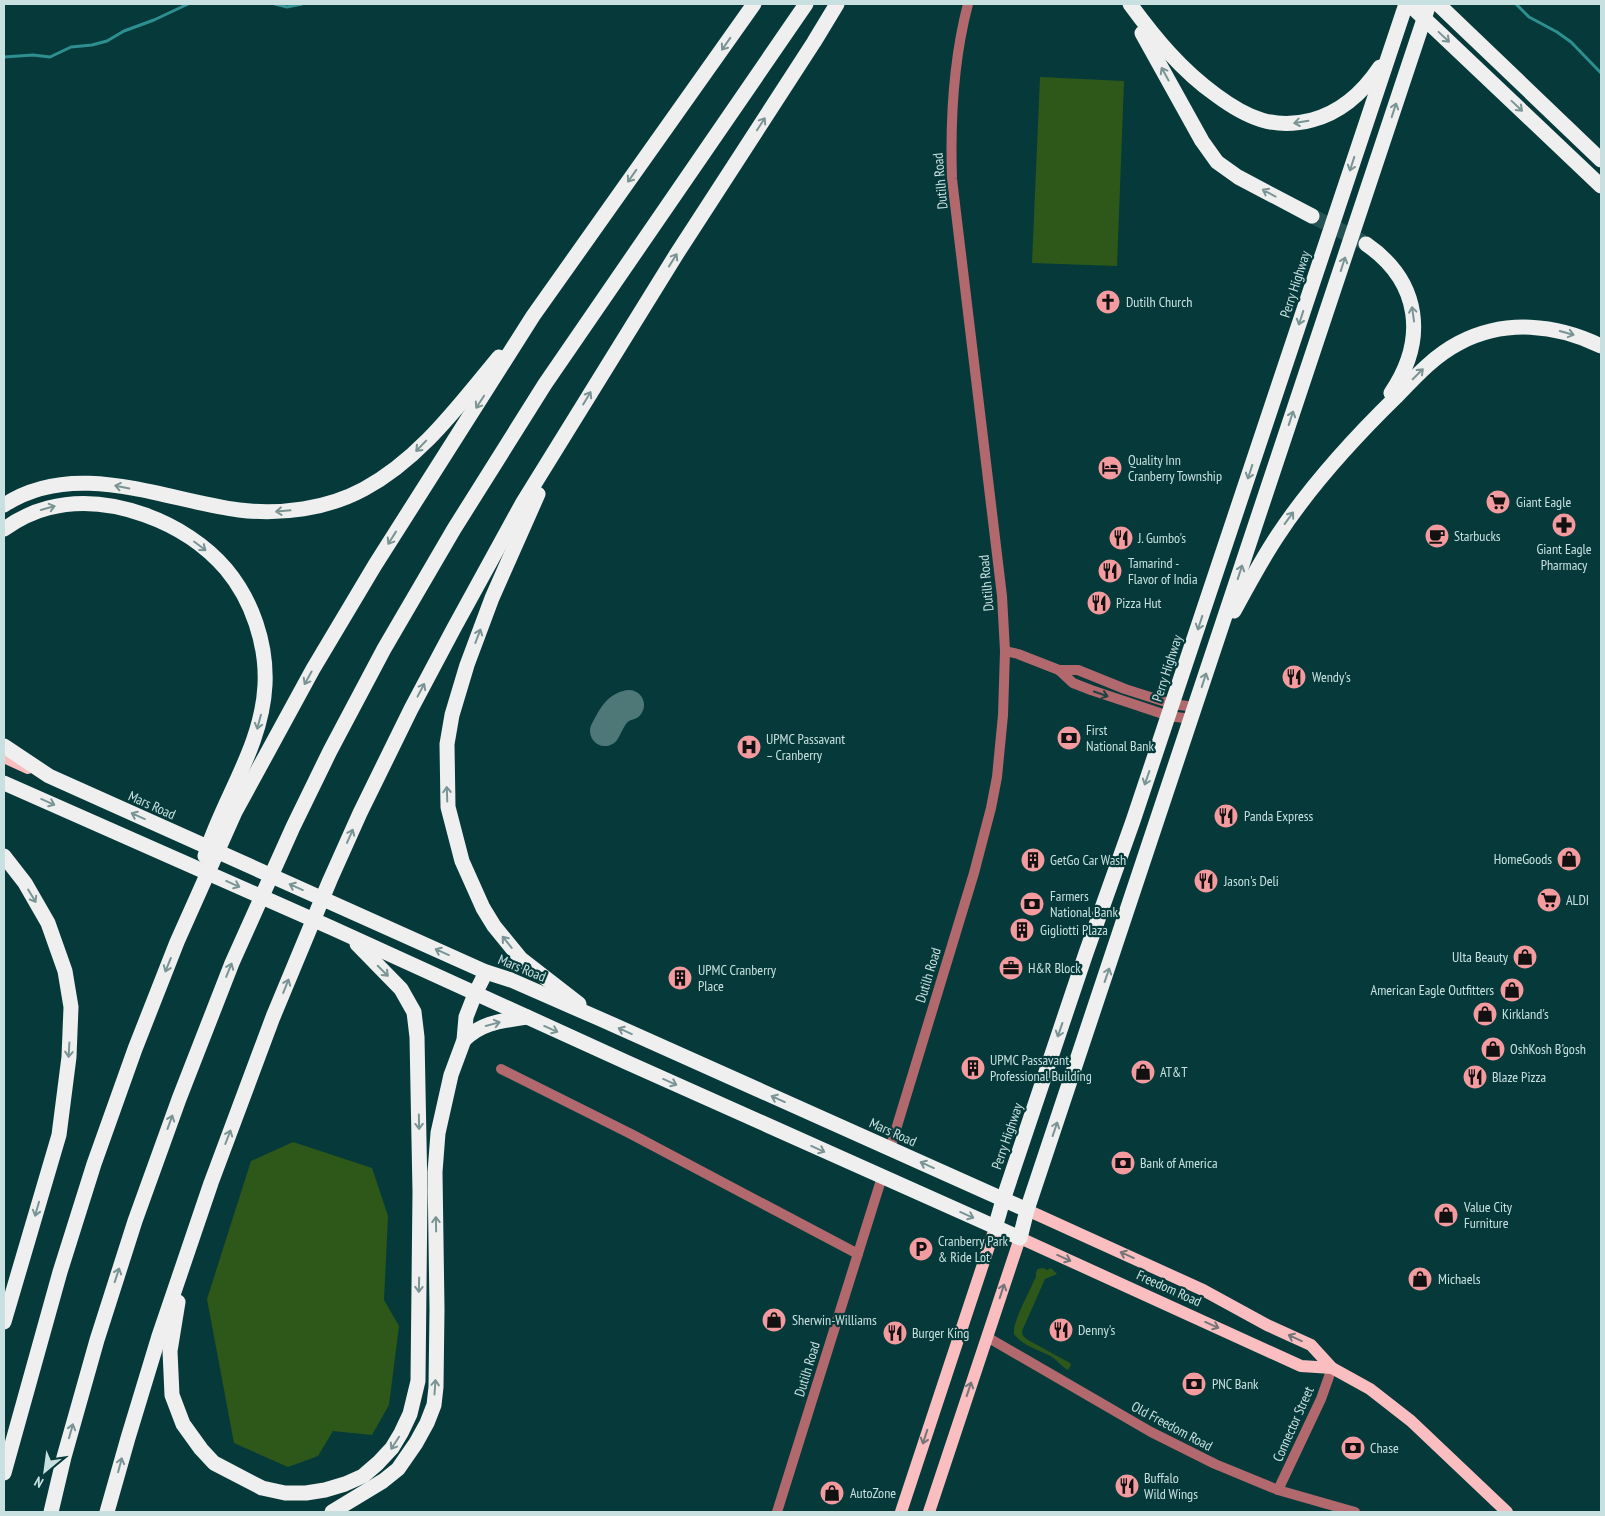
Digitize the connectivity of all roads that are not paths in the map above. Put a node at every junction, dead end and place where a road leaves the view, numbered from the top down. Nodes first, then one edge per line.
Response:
1 (754, 4) edge
2 (806, 4) edge
3 (837, 4) edge
4 (842, 4) edge
5 (968, 4) edge
6 (1128, 4) edge
7 (1407, 4) edge
8 (1429, 4) edge
9 (1438, 4) edge
10 (814, 42) junction
11 (1390, 52) junction
12 (1601, 160) edge
13 (1601, 186) edge
14 (1312, 216) tunnel mouth
15 (1366, 244) tunnel mouth
16 (533, 316) junction
17 (1601, 346) edge
18 (1372, 421) junction
19 (562, 440) junction
20 (4, 505) edge
21 (4, 529) edge
22 (1005, 651) junction
23 (1213, 652) junction
24 (1170, 710) junction
25 (1193, 713) junction
26 (4, 746) edge
27 (4, 757) edge
28 (49, 776) junction
29 (4, 783) edge
30 (4, 856) edge
31 (349, 936) junction
32 (177, 942) junction
33 (486, 972) junction
34 (475, 994) junction
35 (526, 1017) junction
36 (598, 1018) junction
37 (464, 1040) junction
38 (500, 1070) dead end
39 (890, 1149) junction
40 (882, 1177) junction
41 (211, 1183) junction
42 (1003, 1200) junction
43 (1027, 1210) junction
44 (995, 1228) junction
45 (1020, 1238) junction
46 (858, 1254) junction
47 (4, 1322) edge
48 (987, 1338) junction
49 (1332, 1368) junction
50 (4, 1473) edge
51 (1278, 1490) junction
52 (51, 1512) edge
53 (107, 1512) edge
54 (332, 1512) edge
55 (778, 1512) edge
56 (901, 1512) edge
57 (929, 1512) edge
58 (1355, 1512) edge
59 (1507, 1512) edge

1 -> 16 highway
52 -> 2 highway
3 - 10 highway
4 - 10 highway
5 - 22 street, Dutilh Road
11 -> 6 highway
14 -> 6 highway
7 - 11 highway, Perry Highway
7 -> 13 highway
23 -> 8 highway
9 - 12 highway
19 -> 10 highway
11 -> 24 highway, Perry Highway
18 -> 15 highway
16 -> 20 highway
16 -> 32 highway
18 -> 17 highway
23 -> 18 highway
36 -> 19 highway
41 -> 19 highway
21 -> 32 highway
22 - 24 street
22 - 39 street, Dutilh Road
25 -> 23 highway
24 - 25 street
24 -> 42 highway, Perry Highway
43 -> 25 highway
26 - 28 highway
27 - 28 main road, Mars Road
33 -> 28 highway, Mars Road
29 -> 31 highway
30 -> 47 highway
31 - 34 highway
31 -> 41 highway
32 -> 50 highway
33 - 34 highway
33 - 36 highway, Mars Road
34 - 35 highway
34 - 37 highway
37 -> 35 highway
35 -> 40 highway
39 -> 36 highway, Mars Road
54 -> 37 highway
38 - 46 street
42 -> 39 highway, Mars Road
40 -> 44 highway
40 - 46 street, Dutilh Road
53 -> 41 highway
42 - 43 highway, Mars Road
42 - 44 highway, Perry Highway
43 - 45 highway
49 -> 43 main road, Freedom Road
44 - 45 highway, Freedom Road
44 -> 56 main road, Perry Highway
48 -> 45 main road
45 -> 49 main road, Freedom Road
46 - 55 street, Dutilh Road
48 - 51 street, Old Freedom Road
57 -> 48 main road
49 - 51 street, Connector Street
49 - 59 main road, Freedom Road
51 - 58 street, Old Freedom Road

